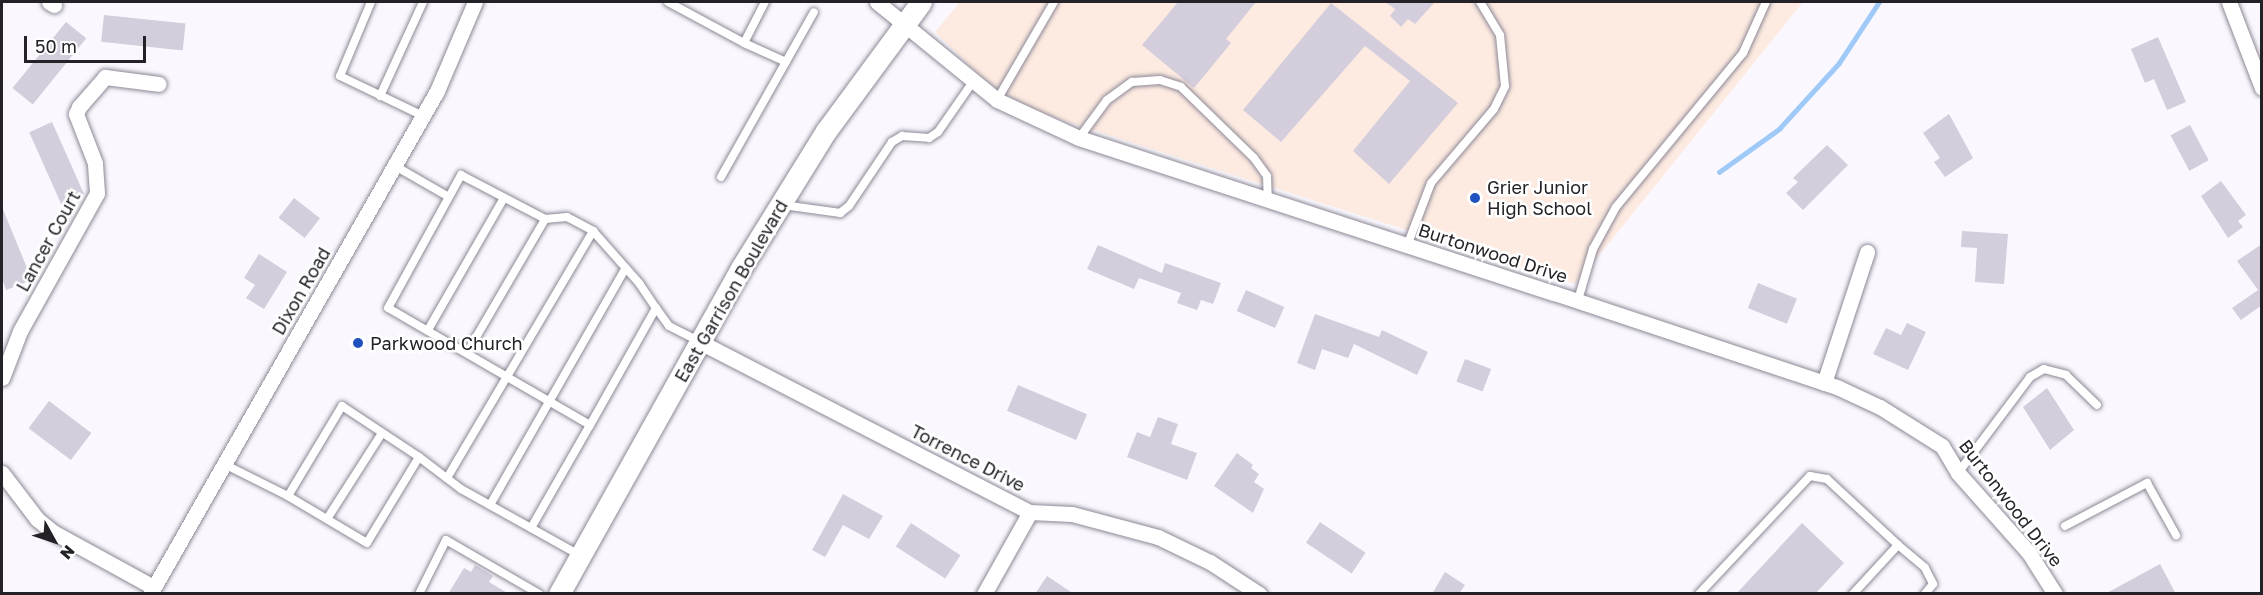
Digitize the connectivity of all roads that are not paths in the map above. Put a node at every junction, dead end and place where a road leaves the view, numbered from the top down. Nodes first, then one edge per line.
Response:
1 (371, 2) edge
2 (423, 2) edge
3 (474, 2) edge
4 (668, 2) edge
5 (765, 2) edge
6 (877, 2) edge
7 (921, 2) edge
8 (1054, 2) edge
9 (1480, 2) edge
10 (1766, 2) edge
11 (2229, 2) edge
12 (814, 12) dead end
13 (903, 24) junction
14 (744, 43) junction
15 (786, 62) junction
16 (972, 83) junction
17 (159, 84) dead end
18 (2262, 88) edge
19 (380, 96) junction
20 (997, 100) junction
21 (423, 116) junction
22 (1079, 138) junction
23 (395, 166) junction
24 (721, 177) dead end
25 (449, 197) junction
26 (504, 198) junction
27 (1268, 200) junction
28 (781, 205) junction
29 (545, 219) junction
30 (593, 231) junction
31 (1407, 246) junction
32 (1868, 252) dead end
33 (626, 268) junction
34 (1578, 300) junction
35 (656, 308) junction
36 (428, 330) junction
37 (700, 342) junction
38 (468, 351) junction
39 (509, 375) junction
40 (2, 378) edge
41 (1824, 383) junction
42 (550, 400) junction
43 (2097, 405) dead end
44 (590, 424) junction
45 (382, 433) junction
46 (419, 458) junction
47 (224, 464) junction
48 (2, 473) edge
49 (1958, 473) junction
50 (447, 478) junction
51 (288, 496) junction
52 (490, 505) junction
53 (1030, 512) junction
54 (327, 519) junction
55 (2066, 526) dead end
56 (531, 528) junction
57 (2176, 535) dead end
58 (1898, 545) junction
59 (580, 555) junction
60 (151, 590) edge
61 (419, 594) edge
62 (539, 594) edge
63 (559, 594) edge
64 (984, 594) edge
65 (1259, 594) edge
66 (1698, 594) edge
67 (1853, 594) edge
68 (1925, 594) edge
69 (2055, 594) edge

1 - 19 lane
2 - 19 lane
3 - 21 street, Dixon Road
4 - 14 lane
5 - 14 lane
6 - 13 street, Burtonwood Drive
7 - 13 main road, East Garrison Boulevard
8 - 20 lane
9 - 31 lane
10 - 34 lane
11 - 18 street
12 - 15 lane
13 - 16 street, Burtonwood Drive
13 - 28 main road, East Garrison Boulevard
14 - 15 lane
15 - 24 lane
16 - 20 street, Burtonwood Drive
16 - 28 lane
17 - 40 street, Lancer Court
19 - 21 lane
20 - 22 street, Burtonwood Drive
21 - 23 street, Dixon Road
22 - 27 street, Burtonwood Drive
22 - 27 lane
23 - 25 lane
23 - 47 street, Dixon Road
25 - 26 lane
25 - 36 lane
26 - 29 lane
26 - 36 lane
27 - 31 street, Burtonwood Drive
28 - 37 main road, East Garrison Boulevard
29 - 30 lane
29 - 38 lane
30 - 33 lane
30 - 39 lane
31 - 34 street, Burtonwood Drive
32 - 41 street
33 - 35 lane
33 - 42 lane
34 - 41 street, Burtonwood Drive
35 - 37 lane
35 - 44 lane
36 - 38 lane
37 - 53 street, Torrence Drive
37 - 59 main road, East Garrison Boulevard
38 - 39 lane
39 - 42 lane
39 - 50 lane
41 - 49 street, Burtonwood Drive
42 - 44 lane
42 - 52 lane
43 - 49 lane
44 - 56 lane
45 - 46 lane
45 - 51 lane
45 - 54 lane
46 - 50 lane
46 - 54 lane
47 - 51 lane
47 - 60 street, Dixon Road
48 - 60 street
49 - 69 street, Burtonwood Drive
50 - 52 lane
51 - 54 lane
52 - 56 lane
53 - 64 street
53 - 65 street, Torrence Drive
55 - 57 lane
56 - 59 lane
58 - 66 lane
58 - 67 lane
58 - 68 lane
59 - 63 main road, East Garrison Boulevard
61 - 62 lane

